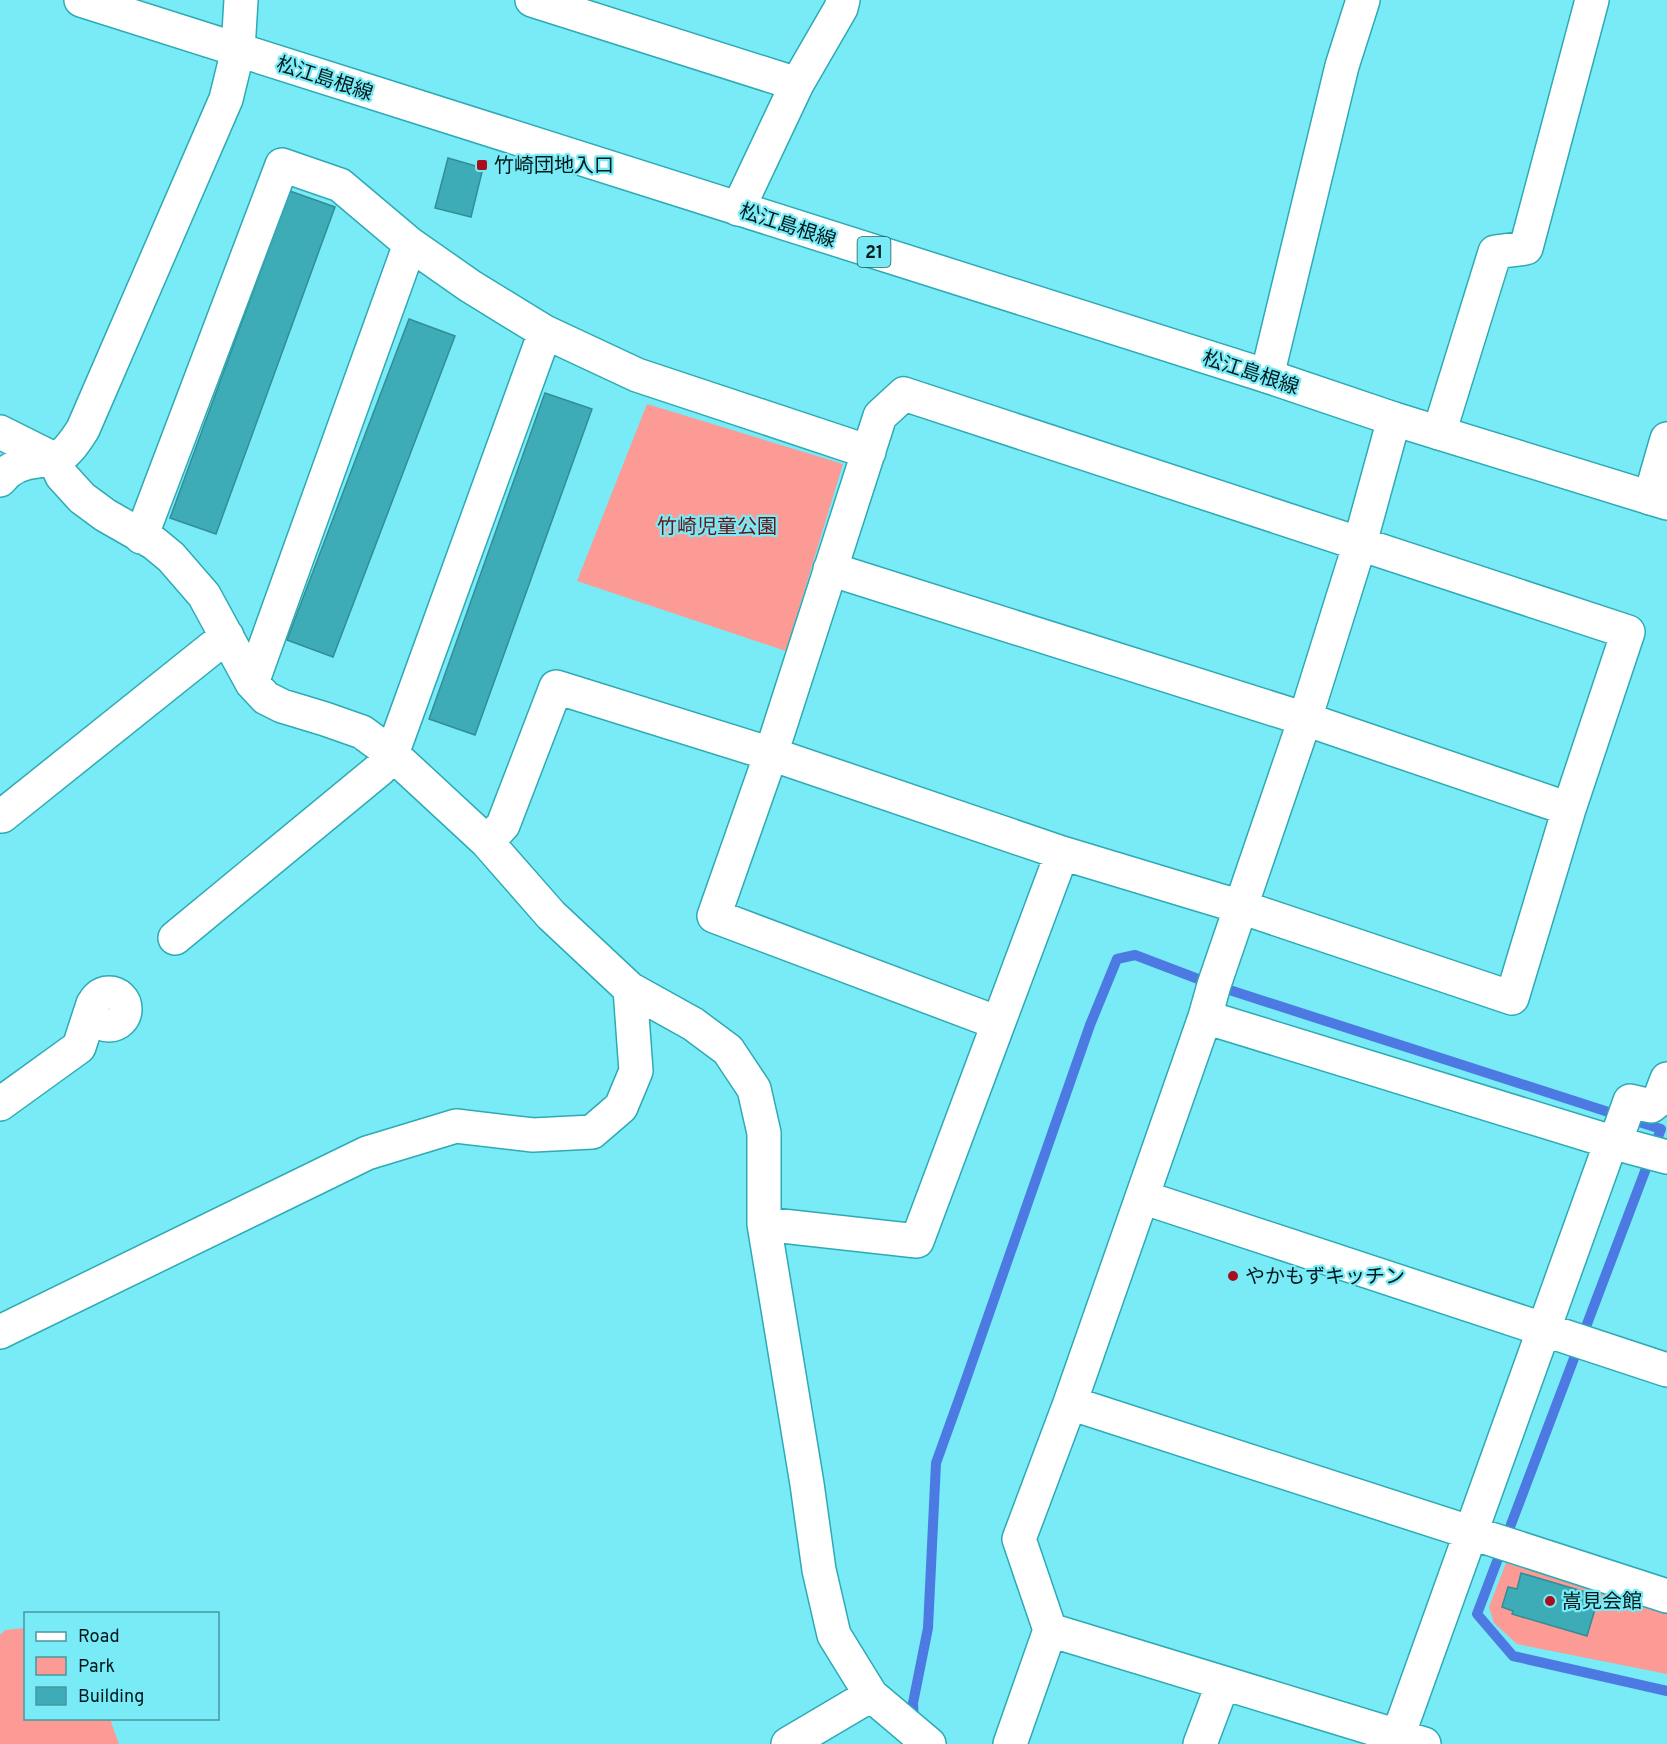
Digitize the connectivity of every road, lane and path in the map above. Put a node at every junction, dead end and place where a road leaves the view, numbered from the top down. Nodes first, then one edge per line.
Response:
1 (81, 0) edge
2 (241, 0) edge
3 (532, 0) edge
4 (843, 0) edge
5 (1363, 0) edge
6 (1592, 0) edge
7 (238, 50) junction
8 (797, 84) junction
9 (738, 209) junction
10 (410, 244) junction
11 (545, 332) junction
12 (1267, 376) junction
13 (1394, 420) junction
14 (0, 432) edge
15 (1439, 433) junction
16 (1667, 439) edge
17 (868, 452) junction
18 (54, 459) junction
19 (0, 480) edge
20 (1658, 501) edge
21 (141, 537) junction
22 (1360, 543) junction
23 (830, 569) junction
24 (227, 636) junction
25 (252, 683) junction
26 (1305, 719) junction
27 (392, 754) junction
28 (771, 754) junction
29 (1569, 809) junction
30 (2, 816) dead end
31 (487, 842) junction
32 (1062, 853) junction
33 (1241, 907) junction
34 (175, 938) dead end
35 (630, 989) junction
36 (93, 1004) dead end
37 (1205, 1017) junction
38 (998, 1023) junction
39 (1667, 1079) edge
40 (0, 1104) edge
41 (1621, 1134) junction
42 (1666, 1157) edge
43 (1142, 1197) junction
44 (764, 1224) junction
45 (0, 1332) edge
46 (1566, 1336) junction
47 (1667, 1370) edge
48 (1070, 1403) junction
49 (1493, 1540) junction
50 (1667, 1596) edge
51 (1050, 1630) junction
52 (1223, 1683) junction
53 (871, 1695) junction
54 (1405, 1742) edge
55 (788, 1744) edge
56 (929, 1744) edge
57 (1010, 1744) edge
58 (1200, 1744) edge

1 - 7 street, 松江島根線 / 21
2 - 7 street
3 - 8 street
4 - 8 street
5 - 12 street
6 - 15 street
7 - 9 street, 松江島根線 / 21
7 - 18 street
8 - 9 street
9 - 12 street, 松江島根線 / 21
10 - 11 street
10 - 21 street
10 - 25 street
11 - 17 street
11 - 27 street
12 - 13 street, 松江島根線 / 21
13 - 15 street, 松江島根線 / 21
13 - 22 street
14 - 18 street
15 - 20 street, 松江島根線 / 21
16 - 20 street
17 - 22 street
17 - 23 street
18 - 19 street
18 - 21 street
21 - 24 street
22 - 26 street
22 - 29 street
23 - 26 street
23 - 28 street
24 - 25 street
24 - 30 street
25 - 27 street
26 - 29 street
26 - 33 street
27 - 31 street
27 - 34 street
28 - 31 street
28 - 32 street
28 - 38 street
29 - 33 street
31 - 35 street
32 - 33 street
32 - 38 street
33 - 37 street
35 - 44 street
35 - 45 street
36 - 40 street
37 - 41 street
37 - 43 street
38 - 44 street
39 - 41 street
41 - 42 street
41 - 46 street
43 - 46 street
43 - 48 street
44 - 53 street
46 - 47 street
46 - 49 street
48 - 49 street
48 - 51 street
49 - 50 street
49 - 54 street
51 - 52 street
51 - 57 street
52 - 54 street
52 - 58 street
53 - 55 street
53 - 56 street

